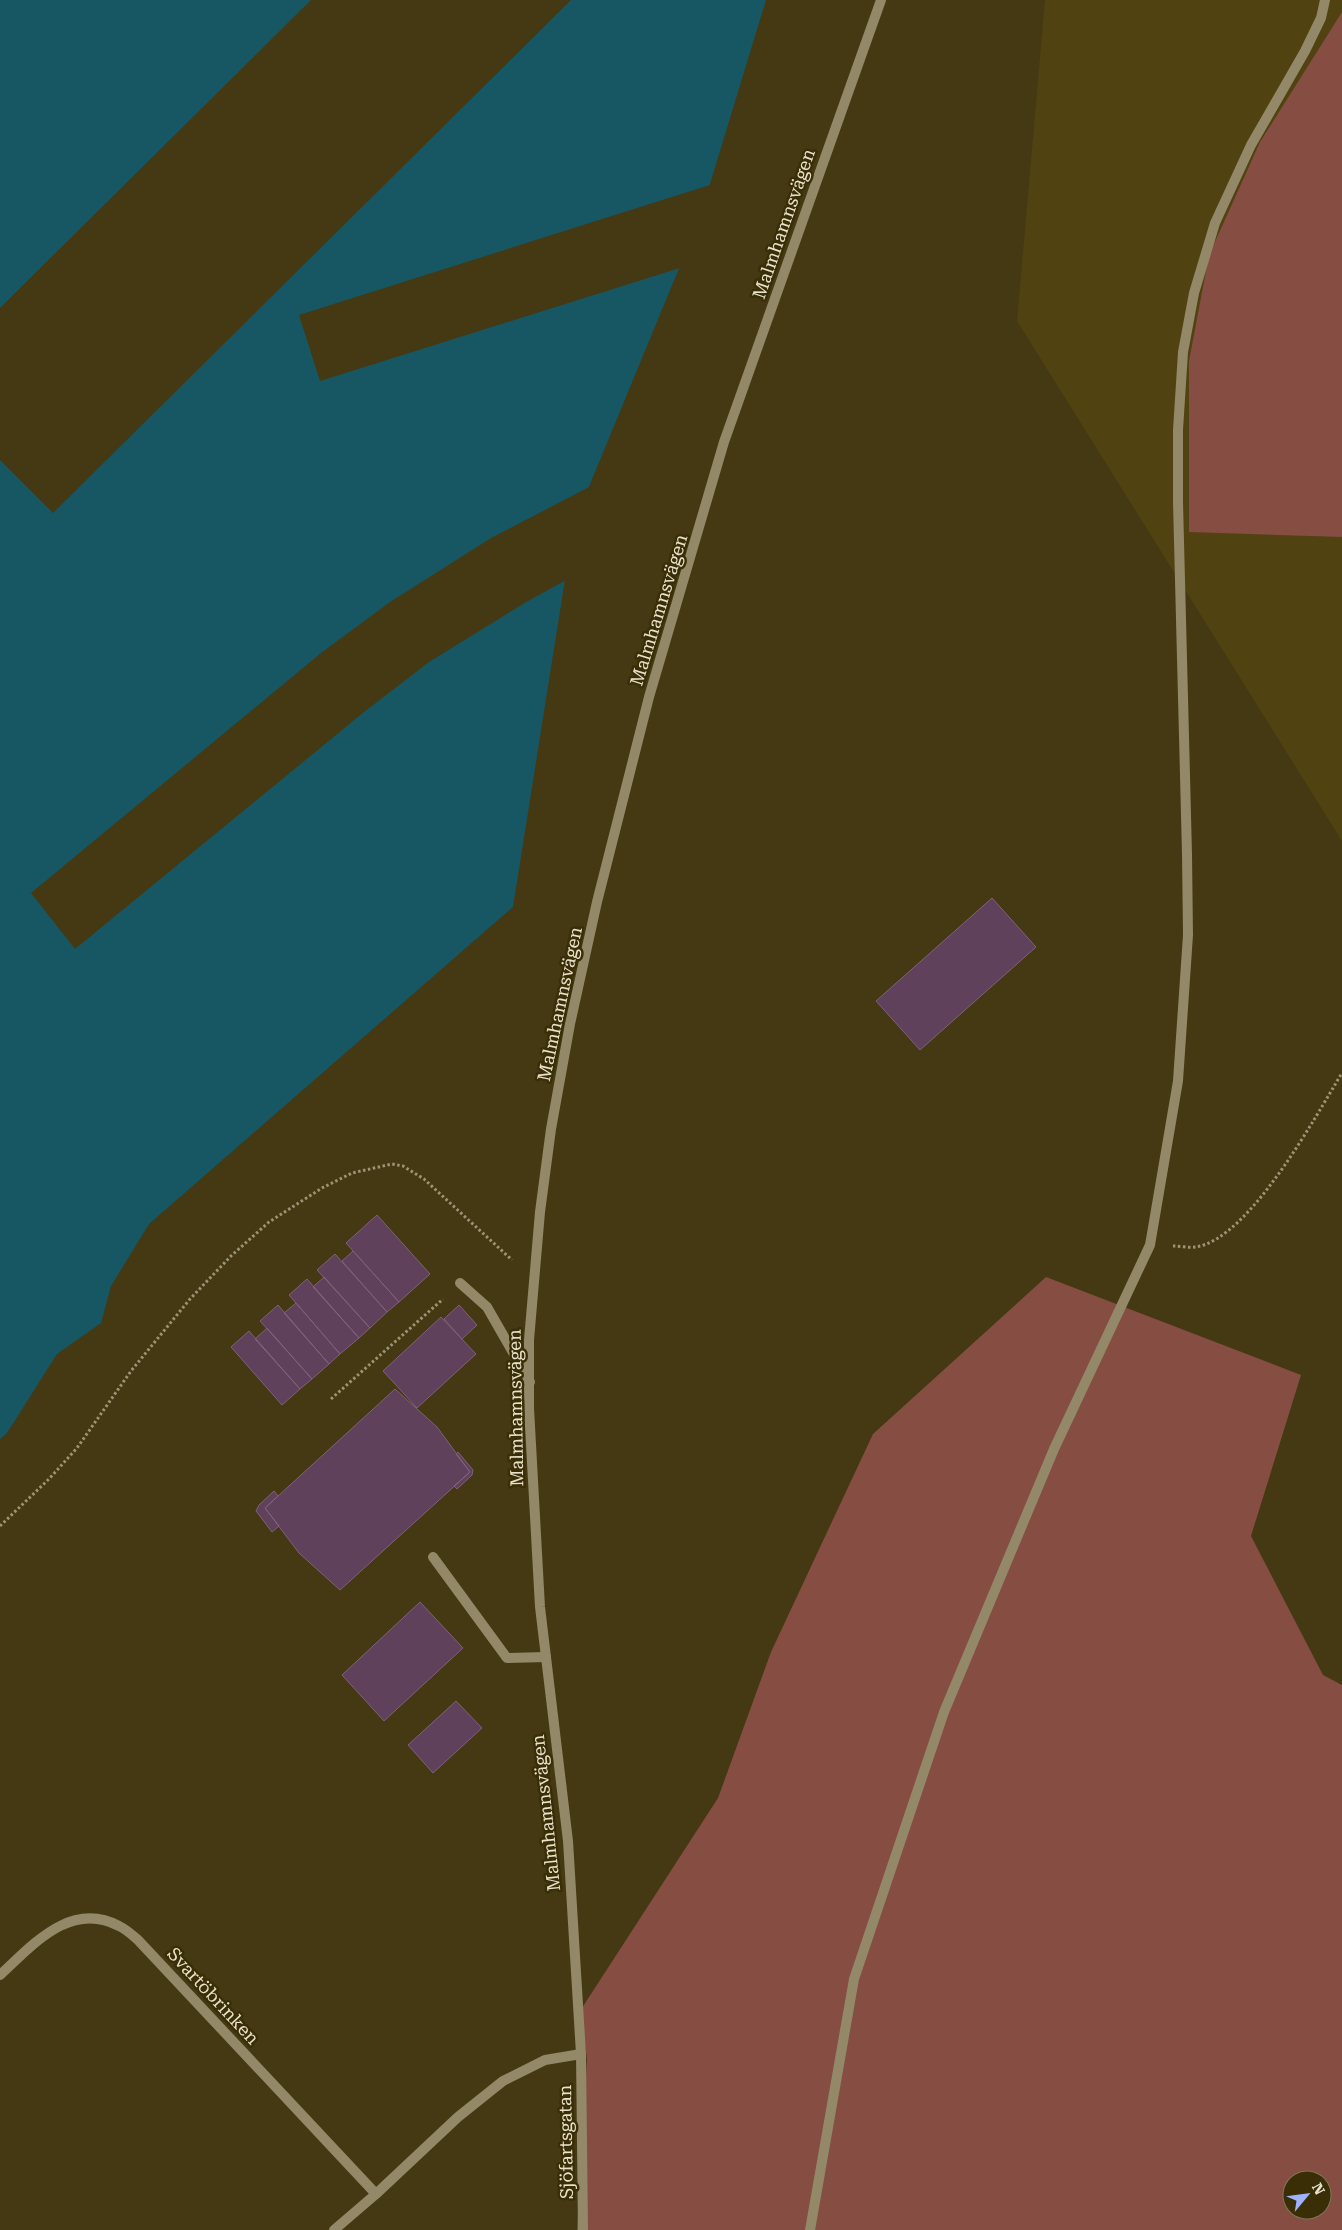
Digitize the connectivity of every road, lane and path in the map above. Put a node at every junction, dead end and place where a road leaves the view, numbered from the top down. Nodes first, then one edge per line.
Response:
1 (881, 0) edge
2 (1325, 0) edge
3 (1342, 1073) edge
4 (1150, 1244) junction
5 (534, 1280) junction
6 (460, 1283) joint
7 (530, 1382) junction
8 (331, 1399) dead end
9 (0, 1526) edge
10 (433, 1557) dead end
11 (546, 1657) junction
12 (0, 1975) edge
13 (581, 2054) junction
14 (376, 2194) junction
15 (334, 2230) edge
16 (583, 2230) edge
17 (810, 2230) edge

1 - 5 street, Malmhamnsvägen
2 - 4 street
3 - 4 path
4 - 17 street
5 - 7 street, Malmhamnsvägen
5 - 9 path
6 - 7 street
6 - 8 path
7 - 11 street, Malmhamnsvägen
10 - 11 street
11 - 13 street, Malmhamnsvägen
12 - 14 street, Svartöbrinken
13 - 14 street
13 - 16 street, Sjöfartsgatan
14 - 15 street

